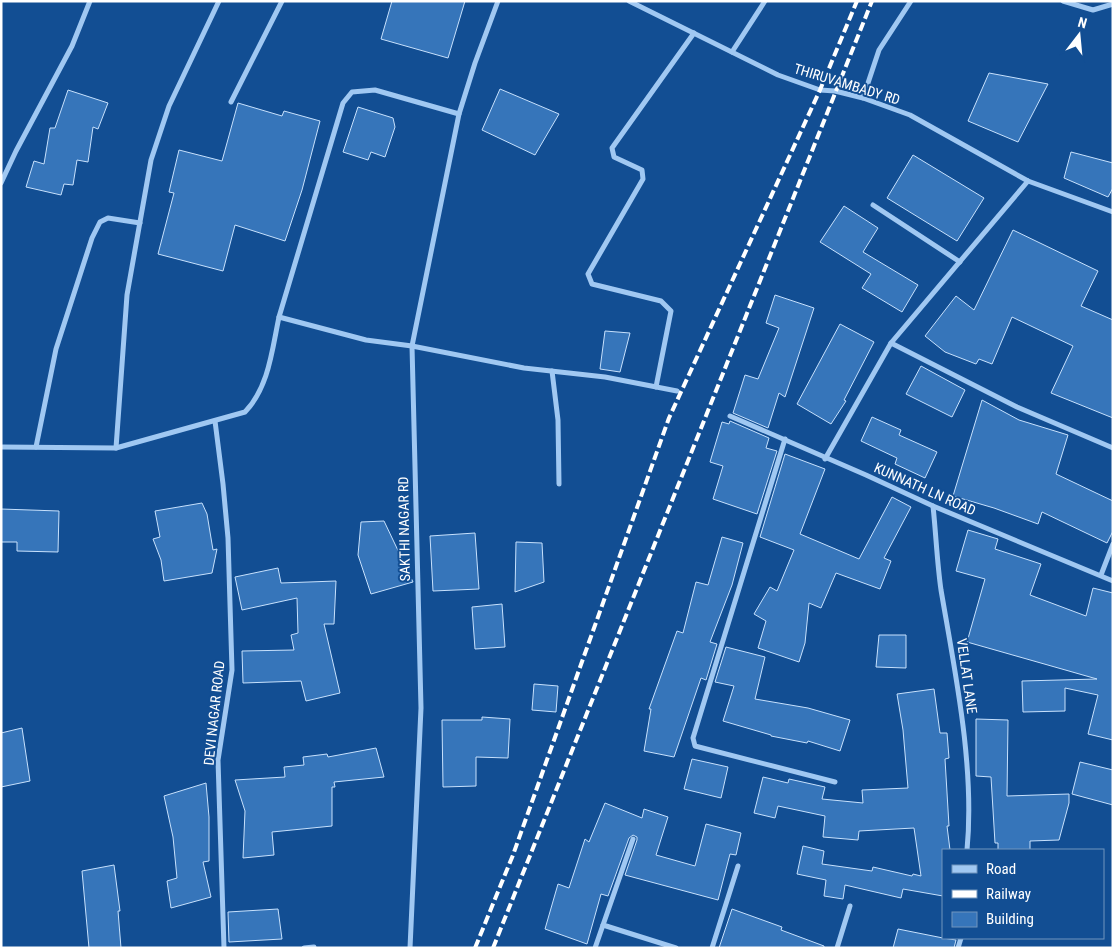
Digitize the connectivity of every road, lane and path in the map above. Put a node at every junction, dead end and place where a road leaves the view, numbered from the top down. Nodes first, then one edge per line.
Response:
1 (90, 1) edge
2 (219, 1) edge
3 (282, 1) edge
4 (498, 1) edge
5 (629, 1) edge
6 (765, 1) edge
7 (911, 1) edge
8 (1064, 1) edge
9 (1113, 4) edge
10 (694, 33) junction
11 (732, 52) junction
12 (863, 98) junction
13 (231, 102) dead end
14 (459, 114) junction
15 (1028, 181) junction
16 (1, 183) edge
17 (873, 205) dead end
18 (1113, 212) edge
19 (140, 223) junction
20 (960, 262) junction
21 (279, 317) junction
22 (891, 343) junction
23 (412, 346) junction
24 (552, 371) junction
25 (656, 387) junction
26 (677, 391) dead end
27 (730, 416) dead end
28 (215, 421) junction
29 (785, 439) junction
30 (1, 447) edge
31 (36, 447) junction
32 (116, 448) junction
33 (1113, 448) edge
34 (825, 459) junction
35 (559, 484) dead end
36 (933, 506) junction
37 (1113, 544) edge
38 (1101, 575) junction
39 (1113, 581) edge
40 (835, 782) dead end
41 (633, 839) dead end
42 (968, 849) edge
43 (738, 866) dead end
44 (850, 906) dead end
45 (603, 925) junction
46 (314, 947) edge
47 (224, 948) edge
48 (304, 948) edge
49 (410, 948) edge
50 (595, 948) edge
51 (676, 948) edge
52 (712, 948) edge
53 (837, 948) edge

1 - 16 street
2 - 19 street
3 - 13 street
4 - 14 street, SAKTHI NAGAR RD
5 - 10 street, THIRUVAMBADY RD
6 - 11 street
7 - 12 street
8 - 9 street
10 - 11 street, THIRUVAMBADY RD
10 - 25 street
11 - 12 street, THIRUVAMBADY RD
12 - 15 street, THIRUVAMBADY RD
14 - 21 street
14 - 23 street, SAKTHI NAGAR RD
15 - 18 street, THIRUVAMBADY RD
15 - 20 street
17 - 20 street
19 - 31 street
19 - 32 street
20 - 22 street
21 - 23 street
21 - 28 street
22 - 33 street
22 - 34 street
23 - 24 street
23 - 49 street, SAKTHI NAGAR RD
24 - 25 street
24 - 35 street
25 - 26 street
27 - 29 street, KUNNATH LN ROAD
28 - 32 street
28 - 47 street, DEVI NAGAR ROAD
29 - 34 street, KUNNATH LN ROAD
29 - 40 street
30 - 31 street
31 - 32 street
34 - 36 street, KUNNATH LN ROAD
36 - 38 street, KUNNATH LN ROAD
36 - 42 street, VELLAT LANE
37 - 38 street
38 - 39 street, KUNNATH LN ROAD
41 - 45 street
43 - 52 street
44 - 53 street
45 - 50 street
45 - 51 street
46 - 48 street

